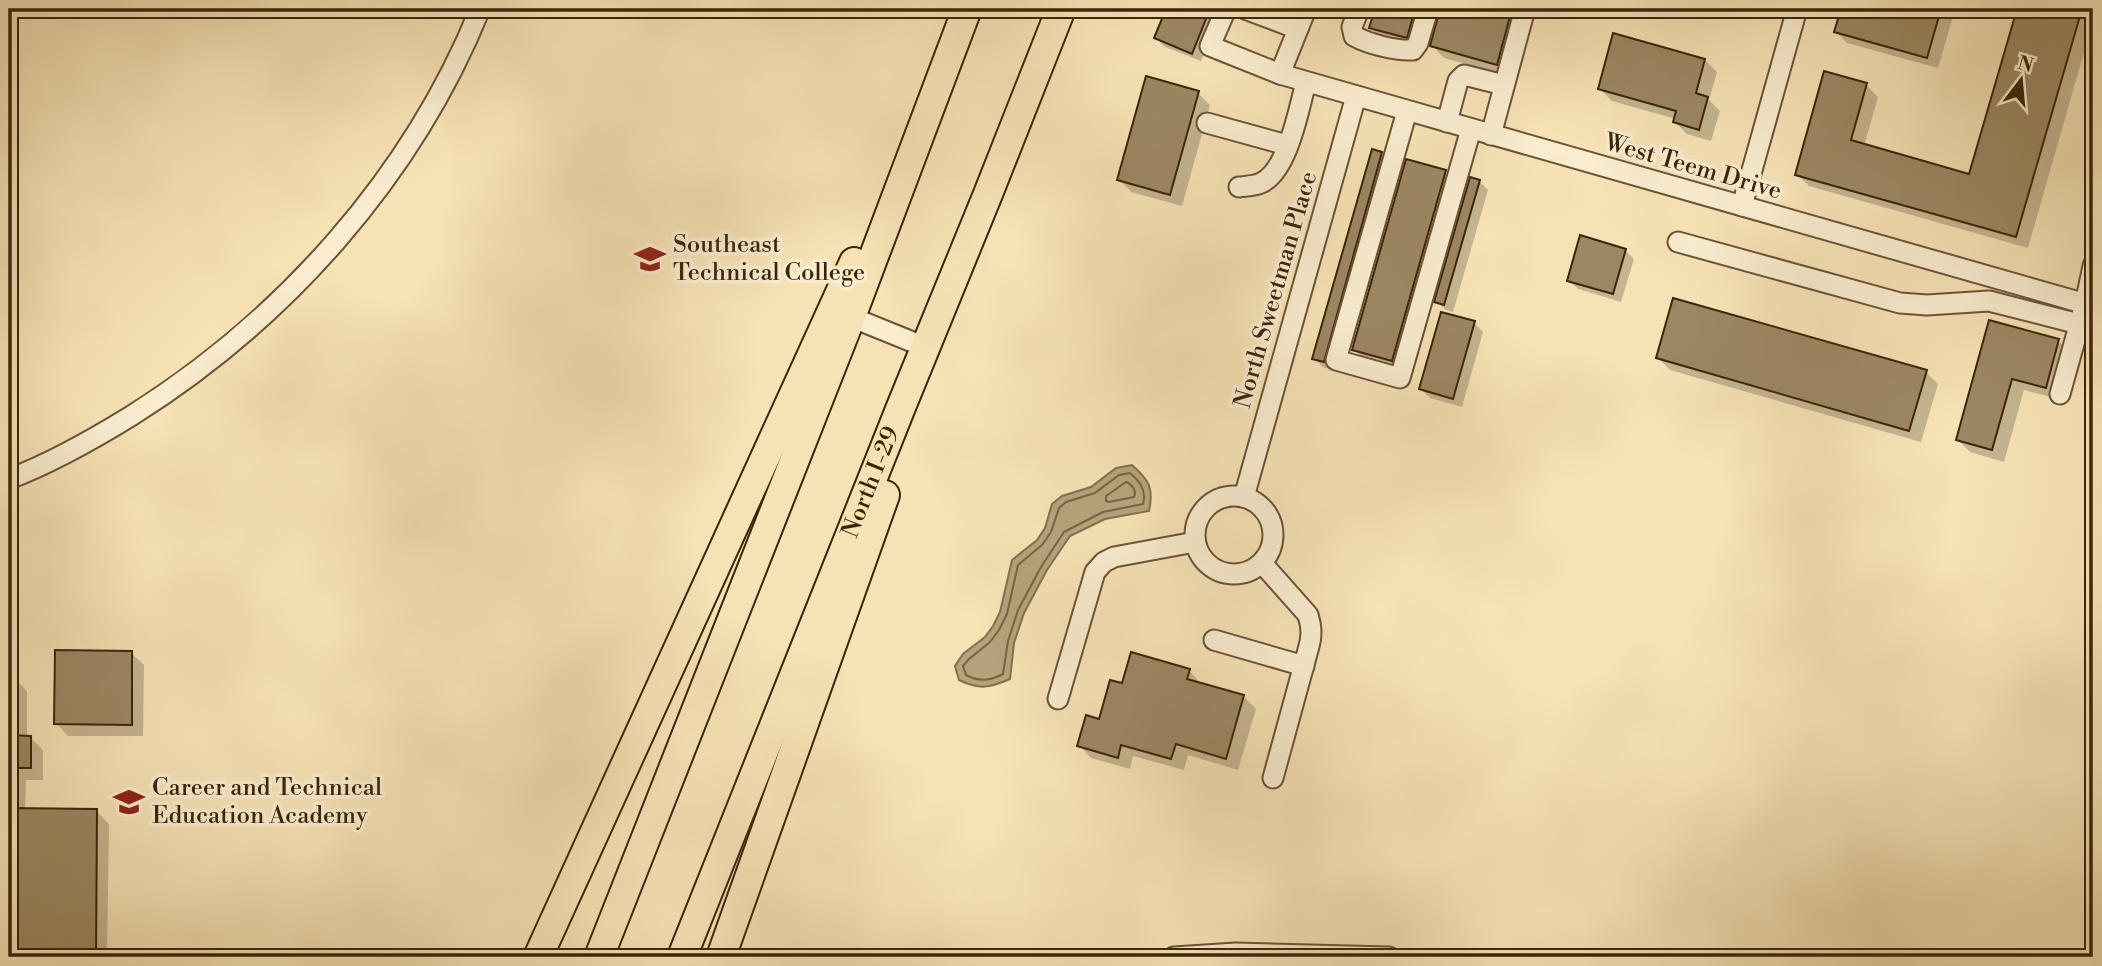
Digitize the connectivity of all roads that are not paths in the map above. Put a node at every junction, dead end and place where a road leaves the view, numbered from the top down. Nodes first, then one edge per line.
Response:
1 (480, 9) edge
2 (967, 9) edge
3 (1060, 9) edge
4 (1226, 9) edge
5 (1245, 9) edge
6 (1306, 9) edge
7 (1359, 9) edge
8 (1428, 9) edge
9 (1525, 9) edge
10 (1797, 9) edge
11 (1298, 29) junction
12 (953, 43) junction
13 (1280, 74) junction
14 (1306, 82) junction
15 (1504, 85) junction
16 (1356, 96) junction
17 (1408, 111) junction
18 (1447, 122) junction
19 (1207, 123) dead end
20 (1471, 129) junction
21 (1491, 135) junction
22 (1287, 145) junction
23 (1239, 187) dead end
24 (988, 194) junction
25 (1742, 206) junction
26 (1678, 242) dead end
27 (2093, 266) edge
28 (1996, 279) junction
29 (1989, 301) junction
30 (2089, 305) edge
31 (851, 317) junction
32 (2080, 324) junction
33 (925, 347) junction
34 (2060, 394) dead end
35 (9, 479) edge
36 (1244, 497) junction
37 (1195, 542) junction
38 (1262, 563) junction
39 (1214, 640) dead end
40 (1304, 666) junction
41 (1058, 699) dead end
42 (1273, 778) dead end
43 (538, 957) edge
44 (599, 957) edge
45 (682, 957) edge
46 (721, 957) edge
47 (1174, 957) edge
48 (1388, 957) edge

1 - 35 street
2 - 12 highway
3 - 24 highway, North I-29
4 - 13 street, West Teem Drive
5 - 11 street
6 - 11 street
7 - 8 street
9 - 15 street
10 - 25 street
11 - 13 street
12 - 31 highway
12 - 43 highway
13 - 14 street, West Teem Drive
14 - 16 street, West Teem Drive
14 - 22 street
15 - 18 street
15 - 21 street
16 - 17 street, West Teem Drive
16 - 36 street, North Sweetman Place
17 - 18 street, West Teem Drive
17 - 20 street
18 - 20 street, West Teem Drive
19 - 22 street
20 - 21 street, West Teem Drive
21 - 25 street, West Teem Drive
22 - 23 street
24 - 33 highway, North I-29
24 - 46 highway
25 - 28 street, West Teem Drive
26 - 29 street
27 - 30 street
28 - 29 street
28 - 30 street, West Teem Drive
29 - 32 street
30 - 32 street
31 - 33 street
31 - 44 highway
32 - 34 street
33 - 45 highway, North I-29
36 - 37 street
36 - 38 street
37 - 38 street
37 - 41 street
38 - 40 street
39 - 40 street
40 - 42 street
47 - 48 street

